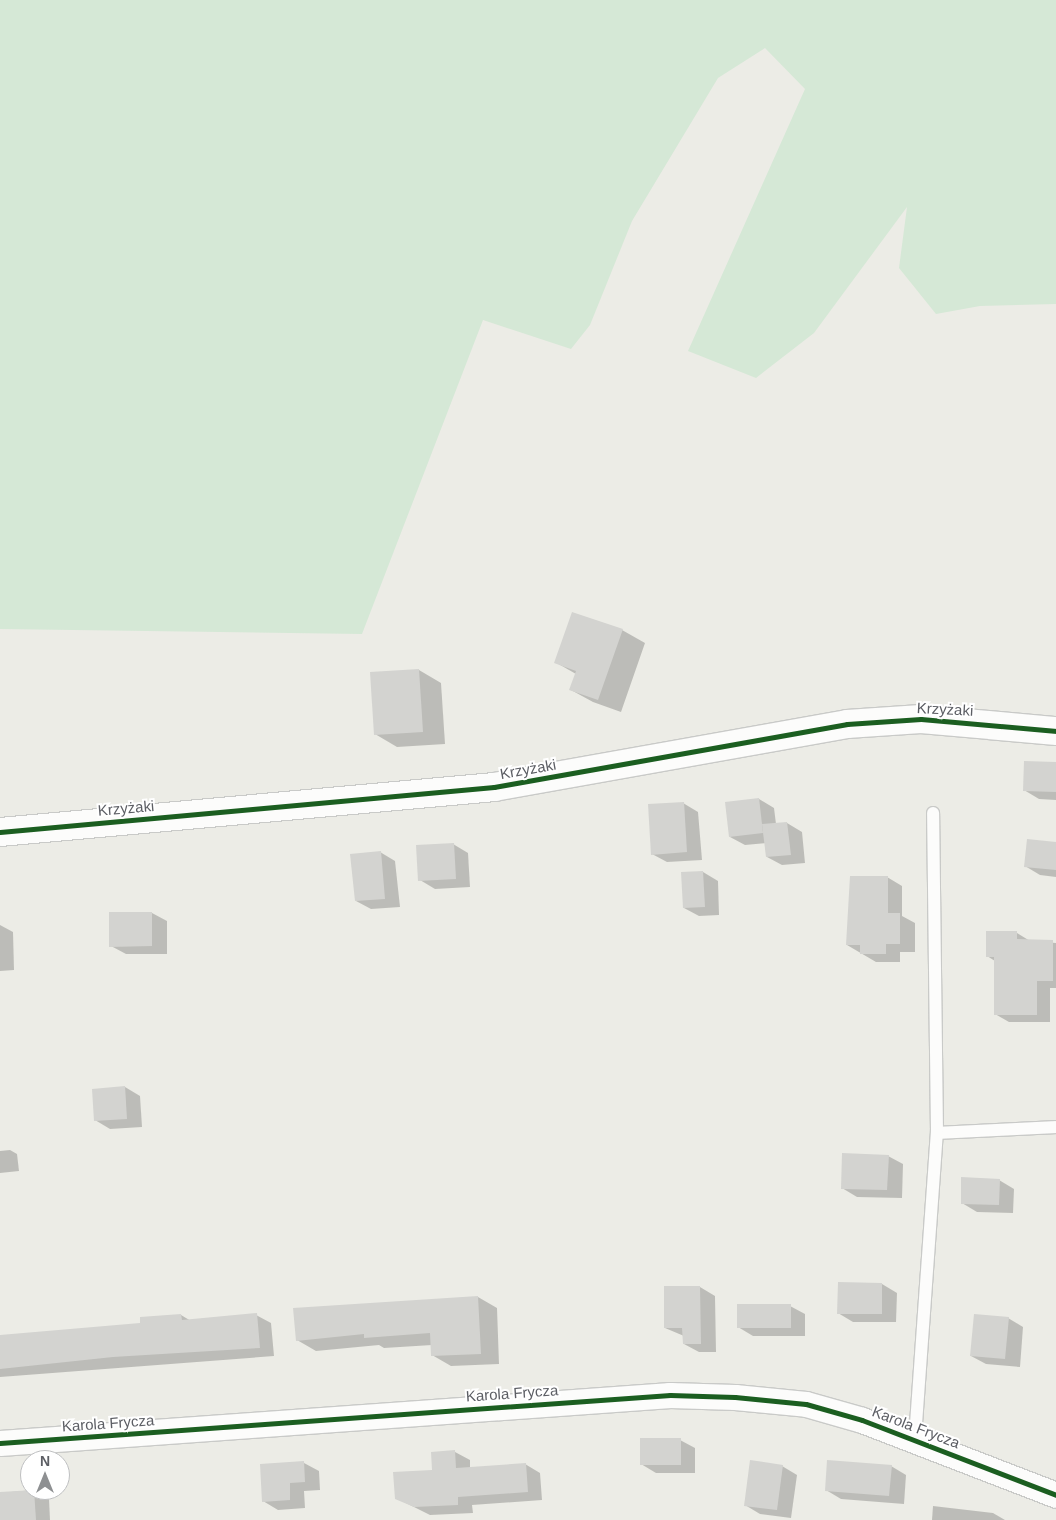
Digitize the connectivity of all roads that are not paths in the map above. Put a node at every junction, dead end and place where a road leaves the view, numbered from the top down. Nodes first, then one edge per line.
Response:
1 (1056, 731) edge
2 (933, 813) dead end
3 (0, 832) edge
4 (1056, 1127) edge
5 (937, 1133) junction
6 (915, 1438) junction
7 (0, 1443) edge
8 (1056, 1495) edge

1 - 3 street, Krzyżaki
2 - 5 lane
4 - 5 lane
5 - 6 lane
6 - 7 street, Karola Frycza
6 - 8 street, Karola Frycza

